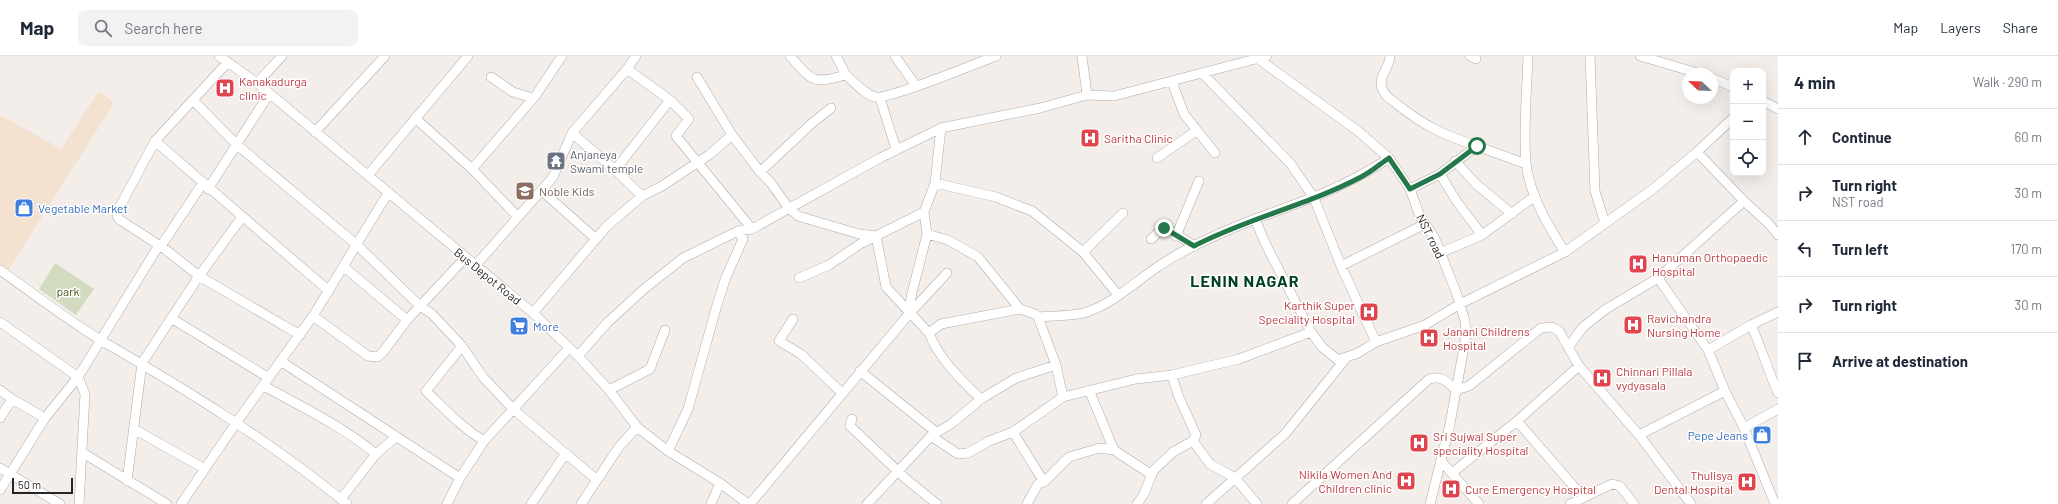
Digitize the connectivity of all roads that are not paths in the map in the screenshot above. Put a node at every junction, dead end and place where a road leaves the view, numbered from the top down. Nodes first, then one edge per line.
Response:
1 (219, 56) edge
2 (282, 56) edge
3 (385, 56) edge
4 (468, 56) edge
5 (562, 56) edge
6 (636, 56) edge
7 (790, 56) edge
8 (836, 56) edge
9 (895, 56) edge
10 (996, 56) edge
11 (1082, 56) edge
12 (1267, 56) edge
13 (1390, 56) edge
14 (1528, 56) edge
15 (1590, 56) edge
16 (1640, 56) edge
17 (1677, 56) edge
18 (1256, 58) junction
19 (228, 62) junction
20 (1674, 65) junction
21 (1683, 68) edge
22 (627, 69) junction
23 (1202, 73) junction
24 (846, 74) junction
25 (491, 77) dead end
26 (697, 77) dead end
27 (1718, 81) edge
28 (1172, 82) junction
29 (257, 83) junction
30 (916, 86) junction
31 (1730, 86) edge
32 (269, 94) junction
33 (1087, 95) junction
34 (533, 98) junction
35 (880, 98) junction
36 (193, 100) junction
37 (670, 100) junction
38 (1766, 103) edge
39 (831, 108) dead end
40 (1778, 110) edge
41 (415, 118) junction
42 (1730, 121) edge
43 (941, 128) junction
44 (1196, 131) junction
45 (316, 132) junction
46 (572, 133) junction
47 (732, 135) junction
48 (155, 141) junction
49 (236, 144) junction
50 (1477, 146) junction
51 (896, 149) junction
52 (1697, 152) junction
53 (1215, 153) dead end
54 (1157, 158) dead end
55 (1389, 158) junction
56 (1455, 161) junction
57 (696, 162) junction
58 (1526, 164) junction
59 (472, 169) junction
60 (615, 170) junction
61 (760, 172) junction
62 (1440, 174) junction
63 (368, 175) junction
64 (1199, 181) dead end
65 (935, 184) junction
66 (206, 186) junction
67 (1410, 189) junction
68 (542, 191) junction
69 (388, 193) junction
70 (642, 196) junction
71 (1535, 196) junction
72 (1314, 198) junction
73 (1744, 201) junction
74 (788, 207) junction
75 (924, 212) junction
76 (1123, 213) dead end
77 (1512, 214) junction
78 (518, 216) junction
79 (242, 217) junction
80 (1255, 219) junction
81 (1606, 222) junction
82 (1425, 224) junction
83 (752, 229) junction
84 (738, 231) junction
85 (927, 234) junction
86 (1482, 235) junction
87 (1778, 235) edge
88 (876, 236) junction
89 (1176, 236) junction
90 (596, 239) junction
91 (1151, 239) dead end
92 (160, 245) junction
93 (357, 245) junction
94 (1194, 246) junction
95 (1083, 252) junction
96 (1565, 252) junction
97 (1440, 254) junction
98 (465, 258) junction
99 (475, 266) junction
100 (1341, 266) junction
101 (344, 267) junction
102 (0, 270) edge
103 (946, 272) dead end
104 (199, 276) junction
105 (799, 278) dead end
106 (1658, 278) junction
107 (329, 291) junction
108 (1118, 295) junction
109 (1460, 304) junction
110 (420, 306) junction
111 (1020, 309) junction
112 (1778, 312) edge
113 (533, 313) junction
114 (909, 314) junction
115 (313, 316) junction
116 (1038, 317) junction
117 (171, 318) junction
118 (793, 319) dead end
119 (407, 320) junction
120 (0, 322) edge
121 (1751, 325) junction
122 (665, 330) dead end
123 (1311, 332) junction
124 (929, 333) junction
125 (300, 335) junction
126 (102, 340) junction
127 (1376, 342) junction
128 (462, 346) junction
129 (1569, 346) junction
130 (569, 348) junction
131 (1708, 350) junction
132 (578, 356) junction
133 (1347, 357) junction
134 (282, 362) junction
135 (142, 363) junction
136 (1056, 365) junction
137 (1579, 366) junction
138 (860, 371) junction
139 (1172, 375) junction
140 (78, 377) junction
141 (267, 382) junction
142 (0, 390) edge
143 (609, 390) junction
144 (1090, 390) junction
145 (1456, 390) junction
146 (1724, 391) junction
147 (842, 393) junction
148 (1778, 393) edge
149 (1063, 397) junction
150 (12, 399) junction
151 (981, 399) junction
152 (513, 409) junction
153 (1778, 409) edge
154 (0, 418) edge
155 (45, 418) junction
156 (852, 419) dead end
157 (1517, 422) junction
158 (236, 423) junction
159 (134, 428) junction
160 (637, 428) junction
161 (1744, 428) junction
162 (1013, 432) junction
163 (933, 434) junction
164 (1640, 435) junction
165 (396, 438) junction
166 (484, 441) junction
167 (1193, 441) junction
168 (1114, 450) junction
169 (668, 451) junction
170 (83, 453) junction
171 (566, 453) junction
172 (376, 454) junction
173 (1442, 462) junction
174 (0, 468) edge
175 (205, 469) junction
176 (897, 471) junction
177 (1452, 473) junction
178 (1152, 474) junction
179 (11, 475) junction
180 (460, 478) junction
181 (1235, 478) junction
182 (598, 480) junction
183 (127, 481) junction
184 (1044, 482) junction
185 (720, 483) junction
186 (0, 490) edge
187 (1583, 497) junction
188 (344, 502) edge
189 (60, 504) edge
190 (79, 504) edge
191 (167, 504) edge
192 (181, 504) edge
193 (447, 504) edge
194 (531, 504) edge
195 (582, 504) edge
196 (711, 504) edge
197 (749, 504) edge
198 (867, 504) edge
199 (937, 504) edge
200 (1027, 504) edge
201 (1137, 504) edge
202 (1206, 504) edge
203 (1257, 504) edge
204 (1292, 504) edge
205 (1430, 504) edge
206 (1479, 504) edge
207 (1570, 504) edge
208 (1634, 504) edge
209 (1690, 504) edge
210 (1775, 504) edge

1 - 19 street, Bus Depot Road
2 - 29 street
3 - 45 street
4 - 41 street
5 - 34 street
6 - 22 street
7 - 24 street
8 - 24 street
9 - 30 street
10 - 30 street
11 - 33 street
12 - 18 street
13 - 50 street
14 - 58 street
15 - 81 street
16 - 20 street
17 - 20 street
18 - 23 street
18 - 55 street, NST road
19 - 29 street, Bus Depot Road
19 - 36 street
20 - 21 street
22 - 37 street
22 - 46 street
23 - 28 street
23 - 72 street
24 - 35 street
25 - 34 street
26 - 47 street
27 - 31 street
28 - 33 street
28 - 44 street
29 - 32 street, Bus Depot Road
30 - 35 street
32 - 45 street, Bus Depot Road
32 - 49 street
33 - 43 street
34 - 59 street
35 - 51 street
36 - 48 street
36 - 49 street
37 - 57 street
37 - 60 street
38 - 40 street
39 - 61 street
41 - 59 street
41 - 63 street
42 - 52 street
43 - 51 street
43 - 65 street
44 - 53 street
44 - 54 street
45 - 63 street, Bus Depot Road
46 - 60 street
46 - 68 street
47 - 57 street
47 - 61 street
48 - 66 street
48 - 92 street
49 - 66 street
49 - 93 street
50 - 56 street
50 - 58 street
51 - 74 street
52 - 73 street
52 - 81 street
55 - 67 street, NST road
55 - 72 street
56 - 62 street
56 - 77 street
57 - 70 street
57 - 83 street
58 - 71 street
59 - 78 street
60 - 70 street
61 - 74 street
62 - 67 street
62 - 86 street
63 - 69 street, Bus Depot Road
64 - 89 street
65 - 75 street
65 - 95 street
66 - 79 street
66 - 92 street
67 - 82 street, NST road
68 - 78 street
68 - 90 street
69 - 93 street
69 - 98 street, Bus Depot Road
70 - 90 street
71 - 77 street
71 - 96 street
72 - 80 street
72 - 100 street
73 - 87 street
73 - 106 street
74 - 83 street
74 - 88 street
75 - 85 street
75 - 88 street
76 - 95 street
77 - 86 street
78 - 99 street
79 - 104 street
79 - 107 street
80 - 94 street
80 - 123 street
81 - 96 street
82 - 97 street, NST road
82 - 100 street
83 - 84 street
84 - 132 street
84 - 169 street
85 - 111 street
85 - 114 street
86 - 97 street
88 - 105 street
88 - 114 street
89 - 91 street
89 - 94 street
90 - 113 street
92 - 104 street
92 - 126 street
93 - 101 street
93 - 110 street
94 - 108 street
95 - 108 street
96 - 109 street
97 - 109 street, NST road
98 - 99 street, Bus Depot Road
98 - 110 street
99 - 113 street, Bus Depot Road
100 - 127 street
101 - 107 street
101 - 119 street
102 - 126 street
103 - 114 street
104 - 117 street
104 - 125 street
106 - 129 street
106 - 131 street
107 - 115 street
108 - 116 street
109 - 127 street
109 - 145 street, NST road
110 - 119 street
110 - 128 street
111 - 116 street
111 - 124 street
112 - 121 street
113 - 130 street, Bus Depot Road
114 - 124 street
114 - 138 street
115 - 119 street
115 - 125 street
116 - 136 street
117 - 135 street
117 - 141 street
118 - 147 street
120 - 140 street
121 - 131 street
121 - 148 street
122 - 143 street
123 - 133 street
123 - 139 street
124 - 151 street
125 - 134 street
126 - 135 street
126 - 140 street
127 - 133 street
128 - 152 street
128 - 166 street
129 - 137 street
129 - 145 street
130 - 132 street, Bus Depot Road
130 - 152 street
131 - 146 street
132 - 143 street, Bus Depot Road
133 - 181 street
134 - 141 street
134 - 165 street
135 - 158 street
135 - 159 street
136 - 149 street
136 - 151 street
137 - 157 street
137 - 164 street
138 - 147 street
138 - 163 street
139 - 144 street
139 - 167 street
140 - 155 street
140 - 170 street
141 - 158 street
141 - 172 street
142 - 150 street
143 - 160 street, Bus Depot Road
144 - 149 street
144 - 168 street
145 - 173 street, NST road
145 - 204 street
146 - 161 street
146 - 164 street
147 - 197 street
149 - 162 street
150 - 154 street
150 - 155 street
151 - 163 street
152 - 166 street
152 - 171 street
153 - 161 street
155 - 179 street
156 - 176 street
157 - 177 street
157 - 187 street
158 - 175 street
158 - 188 street
159 - 175 street
159 - 183 street
160 - 169 street, Bus Depot Road
160 - 182 street
161 - 210 street
162 - 163 street
162 - 184 street
163 - 176 street
164 - 209 street
165 - 172 street
165 - 180 street
166 - 180 street
167 - 178 street
167 - 181 street
168 - 178 street
168 - 184 street
169 - 185 street, Bus Depot Road
170 - 183 street
170 - 190 street
171 - 182 street
171 - 194 street
172 - 188 street
173 - 177 street
173 - 205 street, NST road
174 - 179 street
175 - 192 street
176 - 198 street
176 - 199 street
177 - 206 street
178 - 201 street
179 - 186 street
179 - 189 street
180 - 193 street
181 - 202 street
181 - 203 street
182 - 195 street
183 - 191 street
184 - 200 street
185 - 196 street
185 - 197 street, Bus Depot Road
187 - 207 street
187 - 208 street

